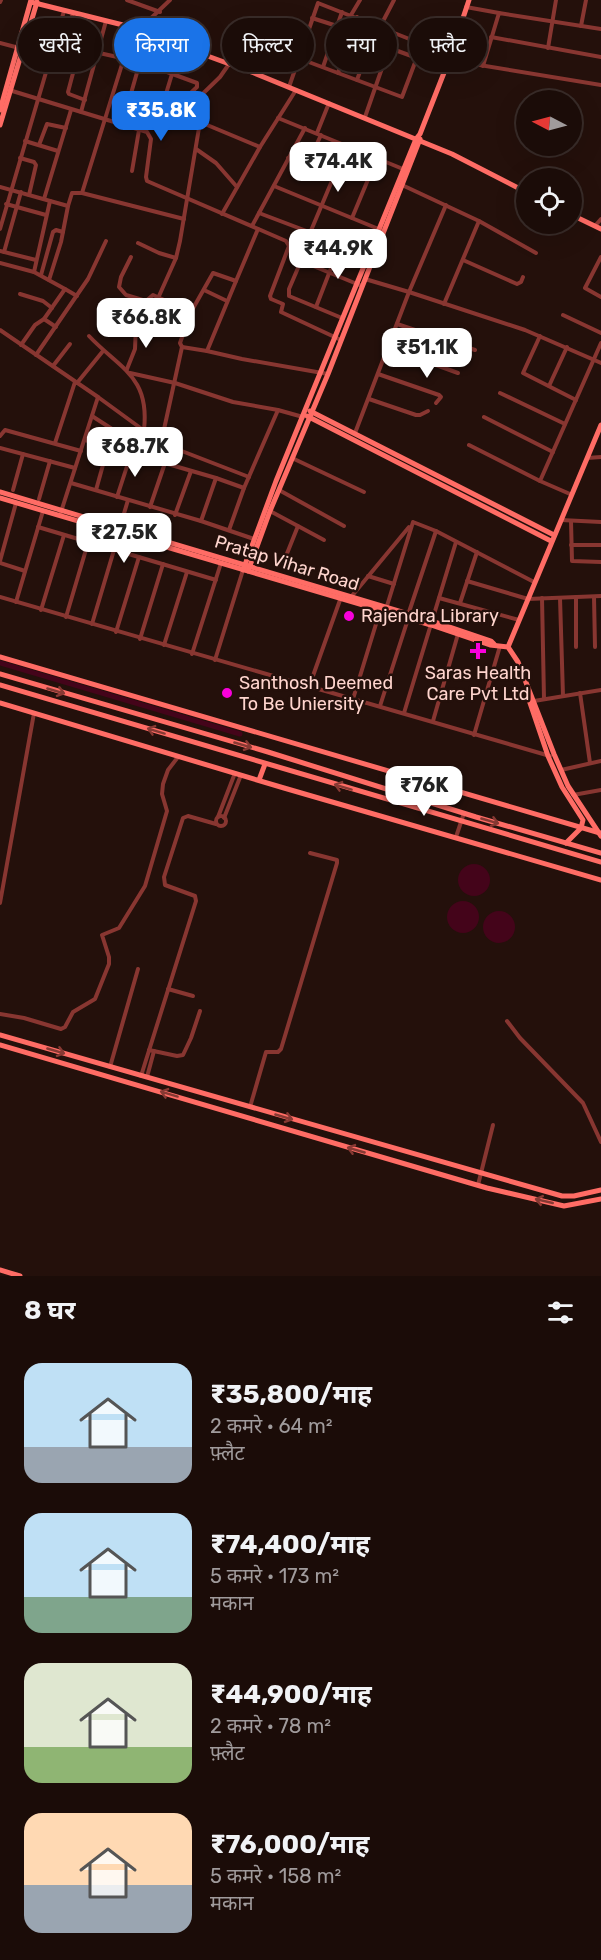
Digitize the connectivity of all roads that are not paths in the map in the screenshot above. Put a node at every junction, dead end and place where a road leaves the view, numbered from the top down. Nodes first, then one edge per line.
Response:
1 (128, 0) edge
2 (170, 0) edge
3 (360, 0) edge
4 (394, 0) edge
5 (469, 0) edge
6 (556, 0) edge
7 (586, 0) edge
8 (34, 1) edge
9 (466, 7) junction
10 (64, 11) junction
11 (160, 12) junction
12 (342, 12) junction
13 (73, 13) junction
14 (499, 13) junction
15 (351, 15) junction
16 (85, 16) joint
17 (357, 17) edge
18 (29, 18) edge
19 (62, 18) edge
20 (72, 18) edge
21 (152, 18) edge
22 (312, 18) edge
23 (340, 18) edge
24 (385, 18) edge
25 (462, 18) edge
26 (106, 21) junction
27 (553, 21) junction
28 (114, 23) edge
29 (581, 26) junction
30 (601, 30) edge
31 (102, 35) edge
32 (491, 38) junction
33 (0, 43) edge
34 (18, 48) edge
35 (548, 48) junction
36 (487, 52) edge
37 (601, 57) edge
38 (18, 58) edge
39 (326, 59) edge
40 (314, 64) edge
41 (487, 67) edge
42 (323, 68) junction
43 (46, 72) edge
44 (74, 72) edge
45 (92, 72) edge
46 (120, 72) edge
47 (137, 72) edge
48 (167, 72) edge
49 (223, 72) edge
50 (250, 72) edge
51 (294, 72) edge
52 (360, 72) edge
53 (381, 72) edge
54 (412, 72) edge
55 (444, 72) edge
56 (338, 73) joint
57 (172, 74) junction
58 (357, 80) junction
59 (601, 85) edge
60 (289, 87) junction
61 (375, 87) junction
62 (8, 90) junction
63 (296, 90) junction
64 (38, 99) junction
65 (84, 100) junction
66 (181, 102) dead end
67 (329, 103) junction
68 (125, 109) junction
69 (0, 110) edge
70 (71, 110) junction
71 (81, 112) junction
72 (365, 117) junction
73 (278, 118) junction
74 (104, 120) junction
75 (158, 120) junction
76 (200, 122) junction
77 (172, 124) dead end
78 (0, 125) edge
79 (122, 125) junction
80 (66, 128) junction
81 (305, 128) junction
82 (139, 130) junction
83 (319, 134) junction
84 (419, 138) junction
85 (25, 141) junction
86 (39, 145) junction
87 (347, 145) junction
88 (260, 147) junction
89 (196, 149) junction
90 (58, 152) junction
91 (20, 158) junction
92 (288, 158) junction
93 (377, 158) junction
94 (307, 165) junction
95 (403, 170) junction
96 (132, 171) dead end
97 (334, 177) junction
98 (402, 185) junction
99 (274, 186) junction
100 (0, 187) edge
101 (237, 187) junction
102 (516, 187) edge
103 (10, 190) junction
104 (21, 192) junction
105 (82, 193) junction
106 (29, 195) junction
107 (44, 199) junction
108 (187, 200) junction
109 (50, 201) junction
110 (6, 204) junction
111 (446, 205) junction
112 (68, 206) junction
113 (322, 206) junction
114 (16, 207) junction
115 (259, 213) junction
116 (222, 214) junction
117 (46, 215) junction
118 (352, 218) junction
119 (184, 219) junction
120 (601, 219) edge
121 (582, 220) edge
122 (479, 221) junction
123 (252, 226) junction
124 (595, 226) junction
125 (0, 229) edge
126 (258, 229) junction
127 (378, 229) junction
128 (601, 229) edge
129 (63, 232) junction
130 (385, 232) junction
131 (310, 233) junction
132 (106, 241) dead end
133 (138, 243) dead end
134 (340, 245) junction
135 (2, 251) edge
136 (536, 253) dead end
137 (368, 254) junction
138 (375, 256) junction
139 (601, 256) edge
140 (131, 257) dead end
141 (176, 258) junction
142 (463, 260) junction
143 (36, 261) junction
144 (0, 263) edge
145 (34, 272) junction
146 (330, 272) junction
147 (40, 276) junction
148 (524, 277) dead end
149 (365, 279) junction
150 (49, 280) junction
151 (236, 281) junction
152 (356, 283) junction
153 (362, 286) junction
154 (65, 289) junction
155 (204, 290) junction
156 (409, 292) junction
157 (20, 294) dead end
158 (77, 296) junction
159 (159, 296) junction
160 (601, 297) edge
161 (146, 301) junction
162 (228, 301) junction
163 (444, 304) junction
164 (316, 307) junction
165 (52, 308) junction
166 (191, 312) junction
167 (563, 315) dead end
168 (138, 318) junction
169 (342, 318) junction
170 (44, 320) junction
171 (398, 324) junction
172 (56, 327) junction
173 (0, 330) edge
174 (183, 332) junction
175 (601, 333) edge
176 (89, 336) dead end
177 (540, 336) junction
178 (334, 337) junction
179 (341, 340) junction
180 (601, 343) edge
181 (70, 344) dead end
182 (21, 345) junction
183 (182, 347) junction
184 (567, 347) junction
185 (389, 348) junction
186 (475, 350) dead end
187 (104, 351) junction
188 (207, 351) junction
189 (36, 355) junction
190 (594, 360) junction
191 (601, 363) edge
192 (53, 366) junction
193 (128, 371) junction
194 (458, 373) dead end
195 (321, 374) junction
196 (328, 374) junction
197 (378, 374) junction
198 (76, 382) junction
199 (175, 383) junction
200 (549, 386) junction
201 (500, 393) dead end
202 (98, 398) junction
203 (369, 399) junction
204 (576, 400) junction
205 (436, 403) dead end
206 (278, 410) junction
207 (428, 411) dead end
208 (307, 414) junction
209 (92, 416) junction
210 (484, 417) dead end
211 (565, 424) junction
212 (601, 427) edge
213 (144, 431) junction
214 (355, 433) junction
215 (0, 436) edge
216 (85, 440) junction
217 (55, 443) junction
218 (160, 443) junction
219 (469, 445) dead end
220 (108, 447) junction
221 (0, 448) edge
222 (81, 451) junction
223 (553, 452) junction
224 (23, 454) junction
225 (131, 454) junction
226 (292, 457) junction
227 (601, 457) edge
228 (144, 458) junction
229 (587, 458) junction
230 (401, 460) junction
231 (50, 461) junction
232 (165, 464) junction
233 (75, 468) junction
234 (191, 471) junction
235 (249, 477) junction
236 (216, 478) junction
237 (540, 481) junction
238 (71, 483) junction
239 (244, 488) junction
240 (13, 490) dead end
241 (96, 490) junction
242 (279, 490) junction
243 (0, 492) edge
244 (364, 492) dead end
245 (570, 494) junction
246 (117, 497) junction
247 (0, 498) edge
248 (39, 499) dead end
249 (128, 500) junction
250 (16, 503) junction
251 (150, 507) junction
252 (43, 511) junction
253 (270, 511) junction
254 (61, 513) junction
255 (175, 514) junction
256 (560, 520) junction
257 (201, 521) junction
258 (571, 521) junction
259 (601, 522) edge
260 (412, 523) junction
261 (93, 525) junction
262 (298, 526) junction
263 (344, 526) dead end
264 (38, 527) junction
265 (120, 527) junction
266 (229, 530) junction
267 (436, 531) junction
268 (64, 535) junction
269 (553, 538) junction
270 (254, 539) junction
271 (324, 540) dead end
272 (456, 541) junction
273 (90, 543) junction
274 (570, 545) junction
275 (601, 545) edge
276 (114, 550) junction
277 (477, 552) junction
278 (286, 556) dead end
279 (139, 557) junction
280 (0, 562) edge
281 (601, 562) edge
282 (221, 563) junction
283 (163, 564) junction
284 (246, 569) junction
285 (25, 571) junction
286 (187, 572) junction
287 (368, 576) junction
288 (216, 580) junction
289 (467, 581) junction
290 (534, 582) junction
291 (394, 584) junction
292 (301, 585) junction
293 (594, 596) junction
294 (601, 596) edge
295 (0, 597) edge
296 (560, 597) junction
297 (576, 597) junction
298 (350, 598) junction
299 (439, 598) junction
300 (528, 598) junction
301 (542, 598) junction
302 (340, 600) junction
303 (16, 602) junction
304 (460, 603) junction
305 (387, 609) junction
306 (41, 610) junction
307 (380, 611) junction
308 (66, 617) junction
309 (408, 617) junction
310 (519, 620) junction
311 (431, 623) junction
312 (92, 624) junction
313 (116, 632) junction
314 (458, 634) junction
315 (141, 639) junction
316 (164, 645) junction
317 (501, 646) junction
318 (576, 647) dead end
319 (595, 647) dead end
320 (192, 654) junction
321 (513, 656) junction
322 (0, 657) edge
323 (215, 660) junction
324 (0, 674) edge
325 (0, 685) edge
326 (309, 687) junction
327 (601, 690) edge
328 (580, 693) junction
329 (563, 696) junction
330 (353, 699) junction
331 (544, 699) junction
332 (534, 701) junction
333 (0, 702) edge
334 (380, 706) junction
335 (34, 713) junction
336 (404, 713) junction
337 (433, 721) junction
338 (474, 735) junction
339 (551, 755) junction
340 (179, 756) junction
341 (601, 761) edge
342 (590, 763) junction
343 (265, 764) junction
344 (560, 770) junction
345 (238, 774) junction
346 (259, 780) junction
347 (601, 790) edge
348 (573, 795) junction
349 (464, 813) junction
350 (218, 817) junction
351 (224, 818) junction
352 (461, 821) junction
353 (216, 824) junction
354 (581, 828) junction
355 (600, 834) edge
356 (456, 837) junction
357 (566, 843) junction
358 (310, 853) dead end
359 (601, 853) edge
360 (601, 862) edge
361 (601, 880) edge
362 (0, 903) edge
363 (138, 969) dead end
364 (168, 989) junction
365 (193, 996) dead end
366 (200, 1011) dead end
367 (0, 1014) edge
368 (507, 1021) dead end
369 (0, 1035) edge
370 (0, 1045) edge
371 (152, 1051) junction
372 (110, 1067) junction
373 (144, 1076) junction
374 (250, 1107) junction
375 (493, 1125) dead end
376 (601, 1142) edge
377 (480, 1173) junction
378 (477, 1185) junction
379 (601, 1190) edge
380 (601, 1199) edge
381 (0, 1270) edge
382 (20, 1276) edge

1 - 11 street
2 - 11 street
3 - 15 street
4 - 24 street
5 - 9 street
6 - 27 street
7 - 29 street
8 - 10 street
8 - 18 street
9 - 14 street
9 - 25 street
10 - 13 street
10 - 19 street
11 - 21 street
12 - 15 street
12 - 22 street
12 - 23 street
13 - 16 street
13 - 20 street
14 - 27 street
14 - 32 street
15 - 17 street
16 - 26 street
26 - 28 street
26 - 31 street
27 - 29 street
27 - 35 street
29 - 30 street
32 - 35 street
32 - 36 street
33 - 34 street
35 - 37 street
38 - 62 street
39 - 42 street
40 - 42 street
41 - 59 street
42 - 56 street
43 - 64 street
44 - 65 street
45 - 65 street
46 - 74 street
47 - 68 street
48 - 57 street
49 - 76 street
50 - 60 street
51 - 60 street
52 - 58 street
53 - 61 street
54 - 61 street
55 - 84 street
56 - 58 street
57 - 66 street
57 - 75 street
58 - 61 street
60 - 63 street
61 - 72 street
62 - 64 street
62 - 69 street
62 - 78 street
63 - 67 street
63 - 73 street
64 - 70 street
64 - 85 street
65 - 71 street
67 - 72 street
67 - 83 street
68 - 75 street
68 - 79 street
70 - 71 street
70 - 80 street
71 - 74 street
72 - 84 street
73 - 81 street
73 - 88 street
74 - 79 street
74 - 105 street
75 - 77 street
76 - 88 street
76 - 89 street
79 - 82 street
80 - 86 street
80 - 90 street
81 - 83 street
81 - 92 street
82 - 96 street
82 - 108 street
83 - 87 street
83 - 94 street
84 - 95 street
84 - 98 street
84 - 102 street
85 - 86 street
85 - 91 street
86 - 90 street
87 - 93 street
87 - 97 street
88 - 101 street
89 - 101 street
89 - 108 street
90 - 107 street
91 - 103 street
91 - 106 street
92 - 94 street
92 - 99 street
93 - 95 street
93 - 118 street
94 - 97 street
95 - 127 street
97 - 113 street
98 - 111 street
98 - 130 street
99 - 113 street
99 - 115 street
100 - 103 street
101 - 116 street
103 - 104 street
103 - 110 street
104 - 106 street
104 - 114 street
105 - 112 street
105 - 119 street
106 - 107 street
107 - 109 street
108 - 116 street
108 - 119 street
109 - 112 street
109 - 117 street
110 - 114 street
110 - 125 street
111 - 122 street
111 - 156 street
112 - 129 street
113 - 118 street
113 - 131 street
114 - 117 street
114 - 135 street
115 - 123 street
115 - 131 street
116 - 123 street
117 - 143 street
118 - 127 street
119 - 141 street
120 - 124 street
121 - 124 street
122 - 136 street
122 - 142 street
123 - 126 street
124 - 128 street
126 - 151 street
126 - 178 street
127 - 130 street
127 - 137 street
129 - 147 street
129 - 150 street
130 - 138 street
131 - 134 street
132 - 158 street
133 - 141 street
134 - 137 street
134 - 146 street
135 - 143 street
137 - 138 street
137 - 152 street
138 - 149 street
139 - 160 street
140 - 161 street
141 - 159 street
142 - 148 street
142 - 163 street
143 - 145 street
144 - 145 street
145 - 147 street
146 - 152 street
146 - 164 street
146 - 164 street
147 - 150 street
149 - 153 street
149 - 156 street
150 - 154 street
151 - 155 street
151 - 162 street
152 - 153 street
152 - 169 street
153 - 179 street
154 - 158 street
154 - 165 street
155 - 162 street
155 - 166 street
156 - 163 street
156 - 171 street
157 - 165 street
158 - 172 street
159 - 161 street
159 - 166 street
161 - 168 street
162 - 188 street
163 - 177 street
164 - 169 street
165 - 170 street
166 - 174 street
167 - 175 street
168 - 174 street
168 - 193 street
169 - 178 street
170 - 172 street
170 - 182 street
171 - 185 street
171 - 186 street
172 - 189 street
173 - 182 street
174 - 183 street
176 - 187 street
177 - 184 street
177 - 200 street
178 - 179 street
178 - 195 street
179 - 196 street
180 - 190 street
181 - 192 street
182 - 189 street
183 - 188 street
183 - 199 street
184 - 190 street
184 - 200 street
185 - 194 street
185 - 197 street
187 - 193 street
187 - 198 street
188 - 195 street
189 - 192 street
190 - 191 street
190 - 204 street
192 - 198 street
193 - 199 street
193 - 213 street
195 - 196 street
195 - 208 street
196 - 208 street
197 - 203 street
197 - 205 street
198 - 202 street
198 - 217 street
199 - 206 street
199 - 218 street
200 - 204 street
201 - 211 street
202 - 209 street
202 - 213 street
203 - 207 street
203 - 214 street
204 - 211 street
206 - 208 street
206 - 235 street
208 - 214 street
208 - 226 street
208 - 230 street
208 - 270 street
209 - 216 street
209 - 228 street
210 - 223 street
211 - 223 street
212 - 229 street
213 - 218 street
214 - 230 street
215 - 217 street
216 - 220 street
216 - 222 street
217 - 222 street
218 - 235 street
219 - 237 street
220 - 225 street
220 - 241 street
221 - 224 street
222 - 233 street
223 - 237 street
224 - 231 street
224 - 240 street
225 - 228 street
225 - 246 street
226 - 242 street
226 - 244 street
227 - 229 street
228 - 232 street
229 - 245 street
230 - 269 street
231 - 233 street
231 - 248 street
232 - 234 street
232 - 251 street
233 - 238 street
234 - 236 street
234 - 255 street
235 - 239 street
236 - 239 street
236 - 257 street
237 - 245 street
238 - 241 street
238 - 254 street
239 - 266 street
241 - 246 street
242 - 253 street
242 - 263 street
243 - 254 street, Pratap Vihar Road
245 - 256 street
246 - 249 street
247 - 250 street, Pratap Vihar Road
249 - 251 street
249 - 265 street
250 - 252 street, Pratap Vihar Road
250 - 280 street
251 - 255 street
252 - 254 street, Pratap Vihar Road
252 - 264 street
253 - 262 street
253 - 284 street
254 - 261 street, Pratap Vihar Road
254 - 265 street, Pratap Vihar Road
255 - 257 street
256 - 258 street
256 - 269 street
257 - 266 street
258 - 259 street
258 - 274 street
260 - 267 street
260 - 287 street
260 - 291 street
261 - 273 street
261 - 282 street, Pratap Vihar Road
262 - 271 street
262 - 278 street
264 - 268 street
264 - 285 street
265 - 284 street, Pratap Vihar Road
266 - 270 street
267 - 272 street
267 - 309 street
268 - 273 street
268 - 306 street
269 - 290 street
270 - 284 street
272 - 277 street
272 - 299 street
273 - 276 street
273 - 308 street
274 - 275 street
274 - 281 street
276 - 279 street
276 - 312 street
277 - 289 street
277 - 290 street
279 - 283 street
279 - 313 street
280 - 285 street
282 - 284 street, Pratap Vihar Road
282 - 288 street
283 - 286 street
283 - 315 street
284 - 292 street, Pratap Vihar Road
284 - 323 street
285 - 303 street
286 - 288 street
286 - 316 street
287 - 291 street
287 - 298 street
288 - 320 street
289 - 300 street
289 - 304 street
290 - 300 street
291 - 305 street
292 - 298 street, Pratap Vihar Road
292 - 302 street, Pratap Vihar Road
293 - 294 street
293 - 297 street
293 - 319 street
295 - 303 street
296 - 297 street
296 - 301 street
296 - 329 street
297 - 318 street
298 - 305 street, Pratap Vihar Road
299 - 304 street
299 - 311 street
300 - 301 street
300 - 310 street
301 - 331 street
302 - 307 street, Pratap Vihar Road
302 - 326 street
303 - 306 street
304 - 310 street
305 - 309 street, Pratap Vihar Road
306 - 308 street
307 - 309 street, Pratap Vihar Road
307 - 330 street
308 - 312 street
309 - 311 street, Pratap Vihar Road
309 - 334 street
310 - 317 street
311 - 314 street, Pratap Vihar Road
311 - 317 street, Pratap Vihar Road
311 - 336 street
312 - 313 street
313 - 315 street
314 - 317 street, Pratap Vihar Road
314 - 337 street
315 - 316 street
316 - 320 street
317 - 321 street
317 - 338 street
320 - 323 street
321 - 332 street
321 - 339 street
322 - 354 street
323 - 326 street
324 -> 349 street
343 -> 325 street
326 - 330 street
327 - 328 street
328 - 329 street
328 - 342 street
329 - 331 street
330 - 334 street
331 - 332 street
332 - 339 street
333 - 335 street
334 - 336 street
335 - 340 street
335 - 362 street
336 - 337 street
337 - 338 street
338 - 339 street
339 - 344 street
339 - 354 street
340 - 345 street
340 - 367 street
341 - 342 street
342 - 344 street
343 - 346 street
352 -> 343 street
344 - 348 street
345 - 346 street
345 - 350 street
345 - 351 street
346 - 356 street
347 - 348 street
348 - 355 street
349 - 352 street
349 -> 357 street
350 - 351 street
350 - 353 street
351 - 353 street
352 - 356 street
352 - 360 street
353 - 364 street
354 - 355 street
354 - 357 street
356 - 361 street
357 - 359 street
358 - 374 street
363 - 372 street
364 - 365 street
364 - 371 street
366 - 371 street
368 - 376 street
369 -> 372 street
378 -> 370 street
371 - 373 street
372 - 373 street
373 - 374 street
374 -> 377 street
375 - 377 street
377 - 378 street
377 - 379 street
380 -> 378 street
381 - 382 street

